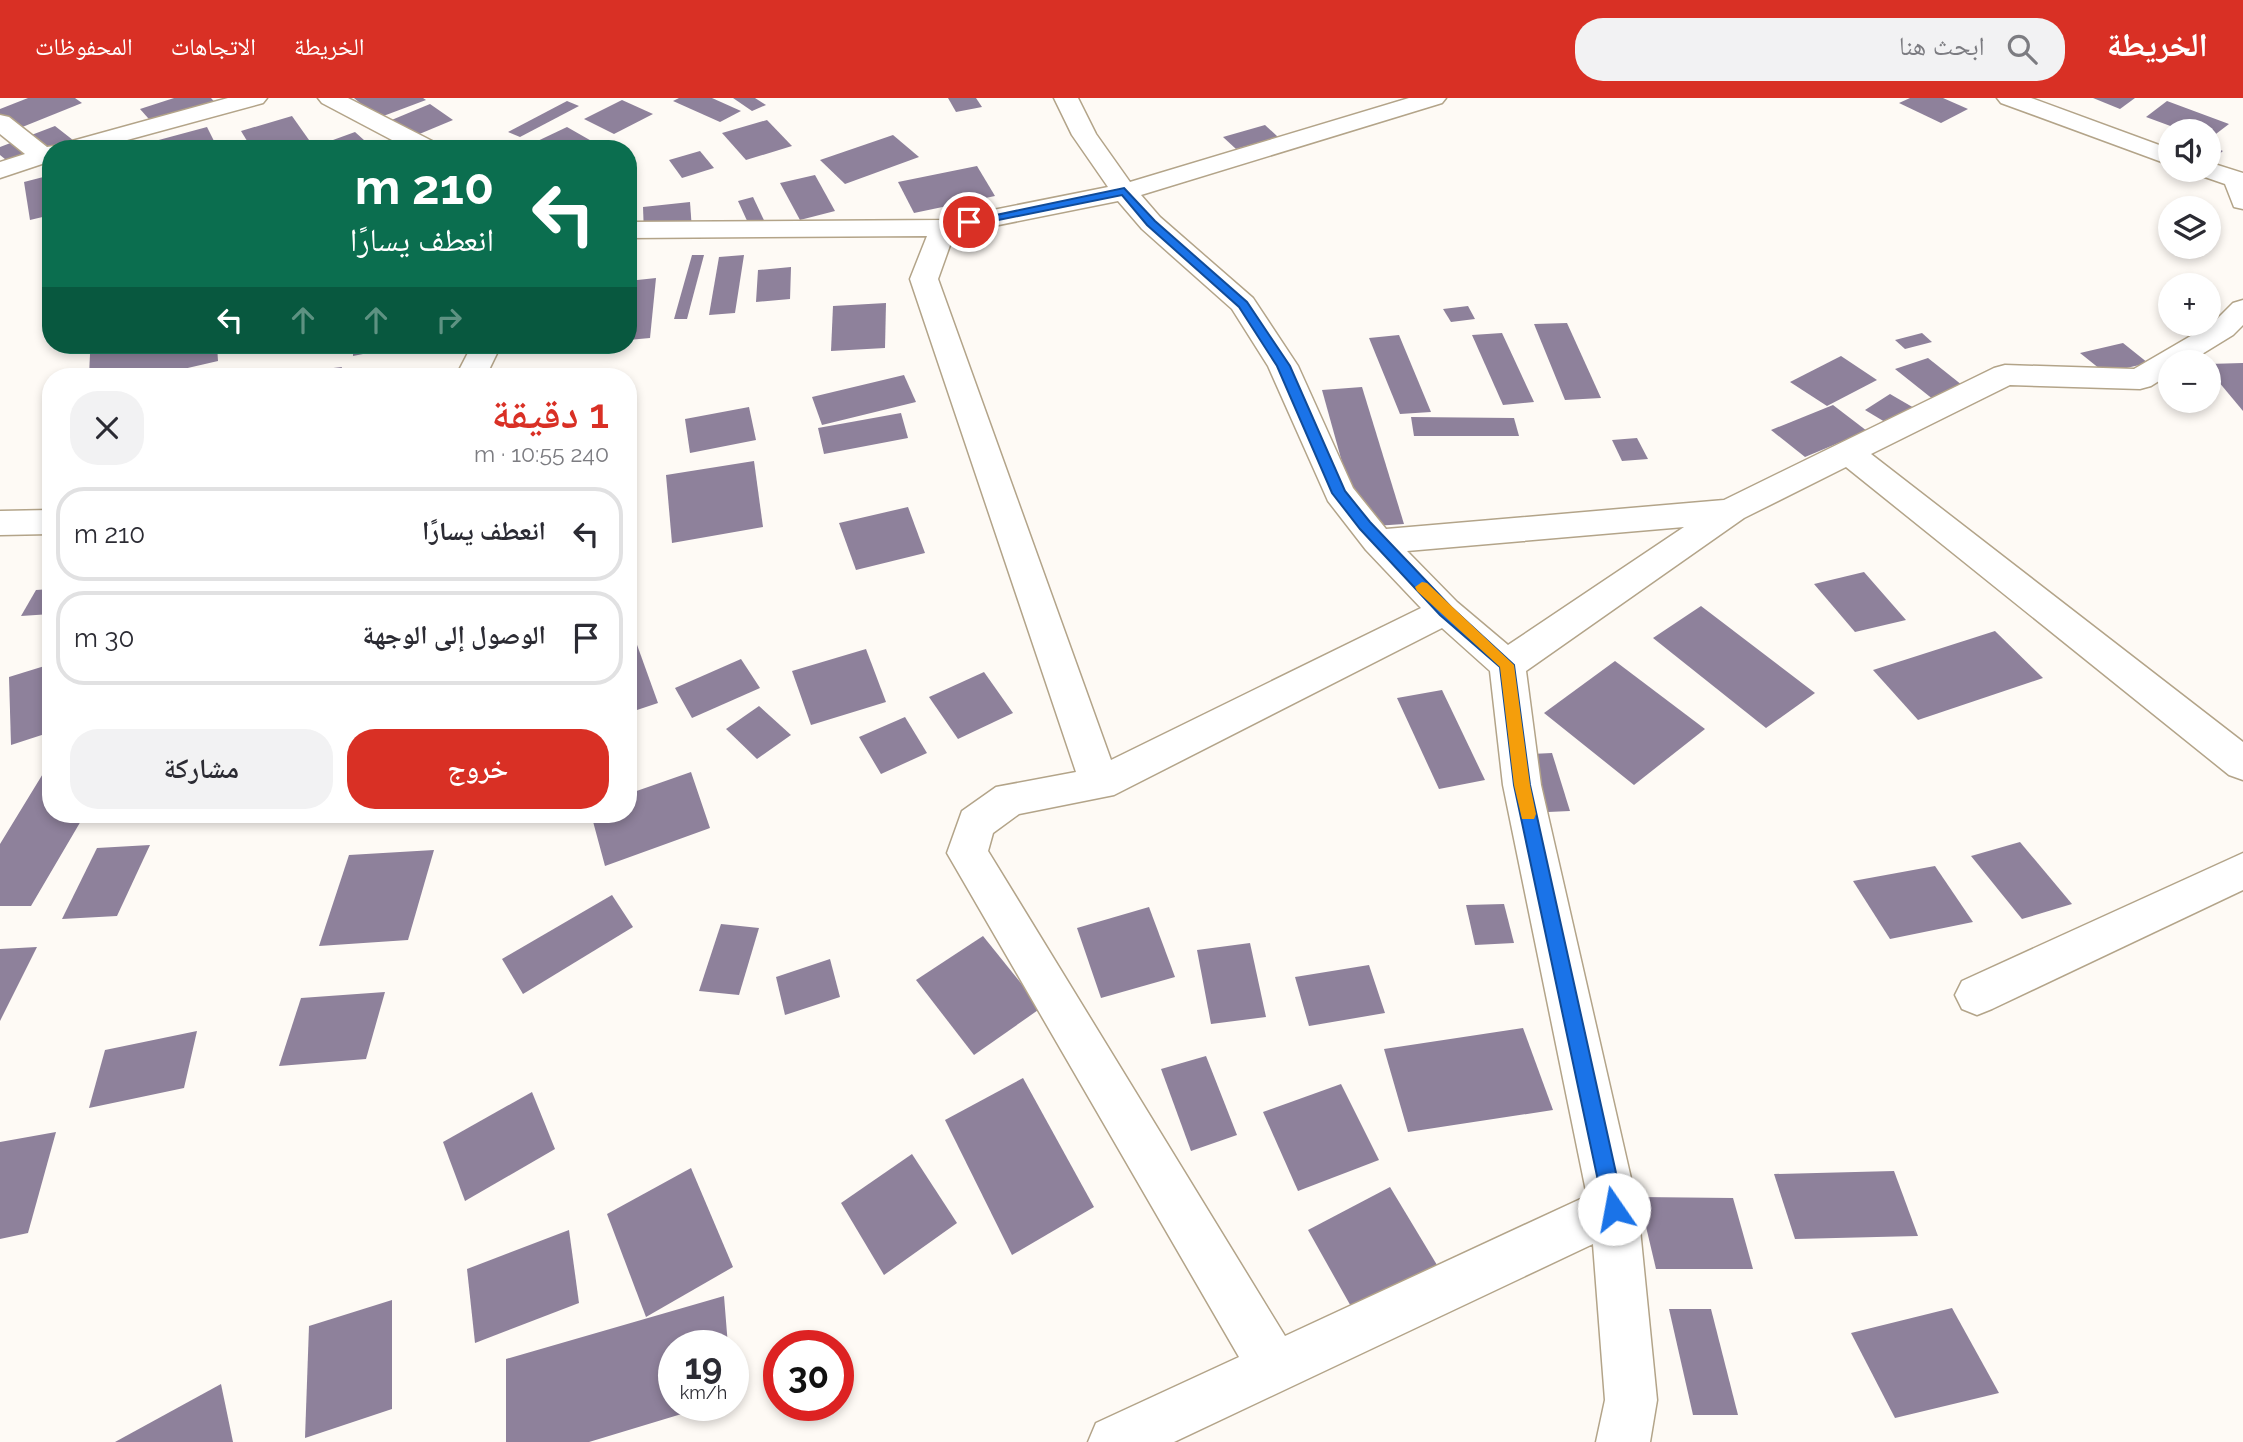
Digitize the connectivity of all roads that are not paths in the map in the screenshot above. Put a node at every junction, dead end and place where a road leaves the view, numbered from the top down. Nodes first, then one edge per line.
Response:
1 (255, 98) edge
2 (330, 98) edge
3 (1066, 98) edge
4 (1434, 98) edge
5 (2009, 98) edge
6 (0, 122) edge
7 (97, 140) edge
8 (412, 140) edge
9 (42, 146) edge
10 (2158, 152) edge
11 (42, 155) edge
12 (0, 170) edge
13 (2221, 174) edge
14 (2240, 179) edge
15 (1124, 192) junction
16 (943, 228) junction
17 (637, 231) edge
18 (2243, 309) edge
19 (1849, 453) junction
20 (1732, 510) junction
21 (42, 522) edge
22 (0, 523) edge
23 (1378, 541) junction
24 (1446, 611) junction
25 (1507, 665) junction
26 (2243, 764) edge
27 (1100, 784) junction
28 (2243, 872) edge
29 (1977, 995) dead end
30 (1614, 1209) junction
31 (1275, 1367) junction
32 (1115, 1442) edge
33 (1623, 1442) edge

1 - 7 street
2 - 8 street
3 - 15 street
4 - 15 street
5 - 10 street
6 - 9 street
11 - 12 street
13 - 14 street
15 - 16 street
15 - 23 street
16 - 17 street
16 - 27 street
18 - 19 street
19 - 20 street
19 - 26 street
20 - 23 street
20 - 25 street
21 - 22 street
23 - 24 street
24 - 25 street
24 - 27 street
25 - 30 street
27 - 31 street
28 - 29 street
30 - 31 street
30 - 33 street
31 - 32 street

